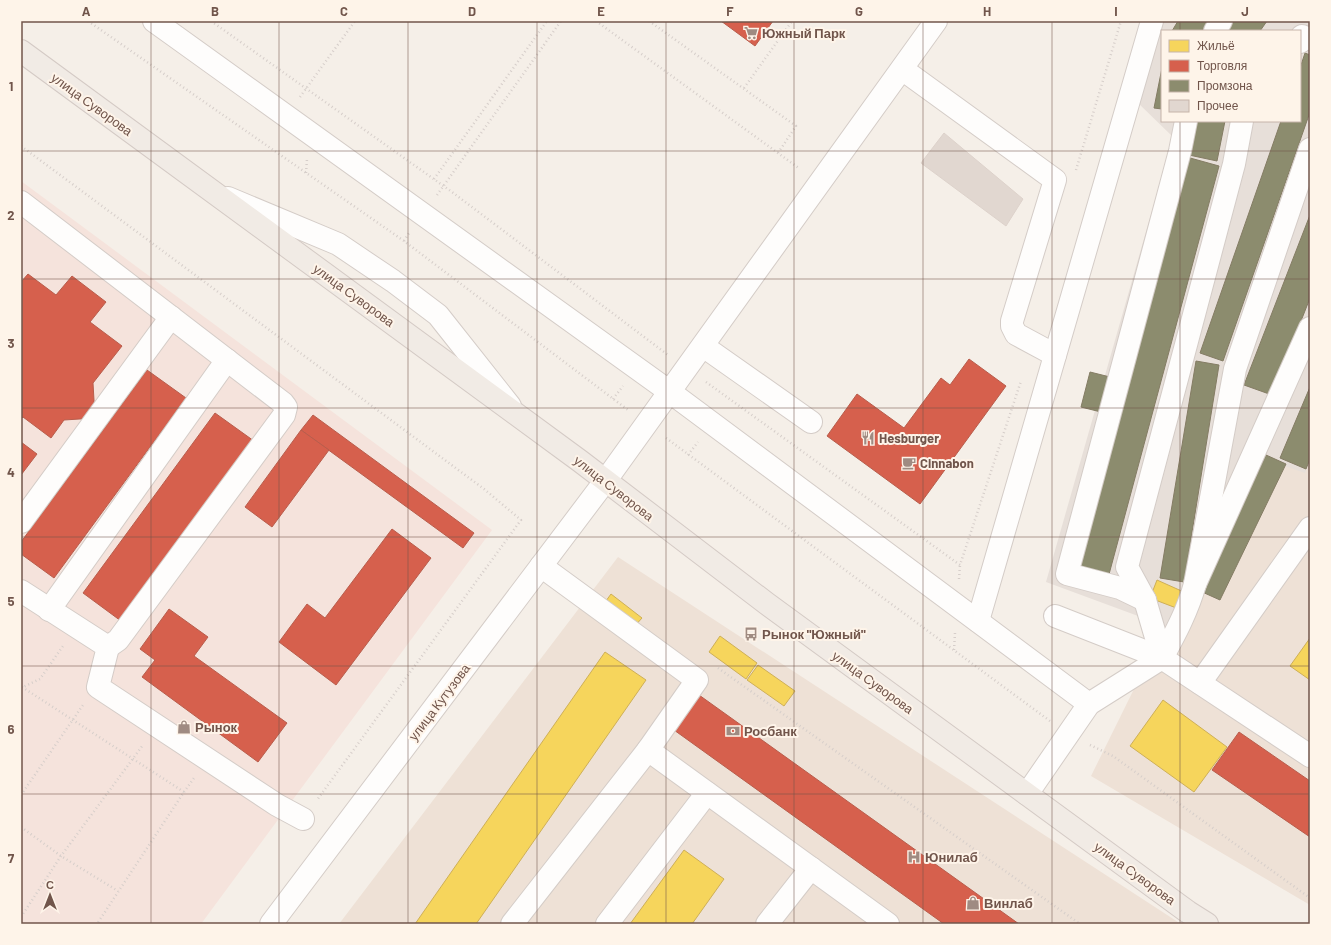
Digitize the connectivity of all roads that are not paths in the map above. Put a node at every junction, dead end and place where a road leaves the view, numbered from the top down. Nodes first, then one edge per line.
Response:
1 (154, 21) edge
2 (936, 21) edge
3 (1152, 21) edge
4 (1221, 21) edge
5 (1216, 30) edge
6 (1301, 39) edge
7 (1310, 39) edge
8 (21, 51) edge
9 (902, 69) junction
10 (1186, 122) edge
11 (1242, 122) edge
12 (1310, 149) edge
13 (213, 192) junction
14 (21, 202) edge
15 (171, 317) junction
16 (1310, 328) edge
17 (703, 346) junction
18 (1055, 355) junction
19 (227, 360) junction
20 (670, 392) junction
21 (517, 415) junction
22 (811, 422) dead end
23 (606, 480) junction
24 (21, 522) edge
25 (1310, 528) edge
26 (541, 566) junction
27 (1195, 584) junction
28 (21, 591) edge
29 (1144, 600) junction
30 (50, 610) junction
31 (1055, 616) dead end
32 (978, 621) junction
33 (108, 647) junction
34 (1162, 658) junction
35 (1200, 683) junction
36 (1090, 704) junction
37 (648, 750) junction
38 (1310, 756) edge
39 (707, 793) junction
40 (1026, 794) junction
41 (303, 819) road end
42 (811, 868) junction
43 (1184, 918) edge
44 (271, 924) edge
45 (512, 924) edge
46 (607, 924) edge
47 (767, 924) edge
48 (888, 924) edge
49 (1207, 924) edge

1 - 20 street
2 - 9 street, улица Кутузова
3 - 18 street
4 - 5 street
6 - 7 street
8 - 13 main road, улица Суворова
9 - 17 street, улица Кутузова
9 - 18 street
10 - 29 street
11 - 29 street
12 - 27 street
13 - 21 main road, улица Суворова
13 - 21 street
14 - 15 street
15 - 19 street
15 - 24 street
16 - 27 street
17 - 20 street, улица Кутузова
17 - 22 street
18 - 32 street
19 - 30 street
19 - 33 street
20 - 23 street, улица Кутузова
20 - 32 street
21 - 23 main road, улица Суворова
23 - 26 street, улица Кутузова
23 - 40 main road, улица Суворова
25 - 35 street
26 - 37 street
26 - 44 street, улица Кутузова
27 - 34 street
28 - 30 street
29 - 34 street
30 - 33 street
31 - 34 street
32 - 36 street
33 - 41 street
34 - 35 street
34 - 36 street
35 - 38 street
36 - 40 street
37 - 39 street
37 - 45 street
39 - 42 street
39 - 46 street
40 - 43 main road, улица Суворова
42 - 47 street
42 - 48 street
43 - 49 main road, улица Суворова

